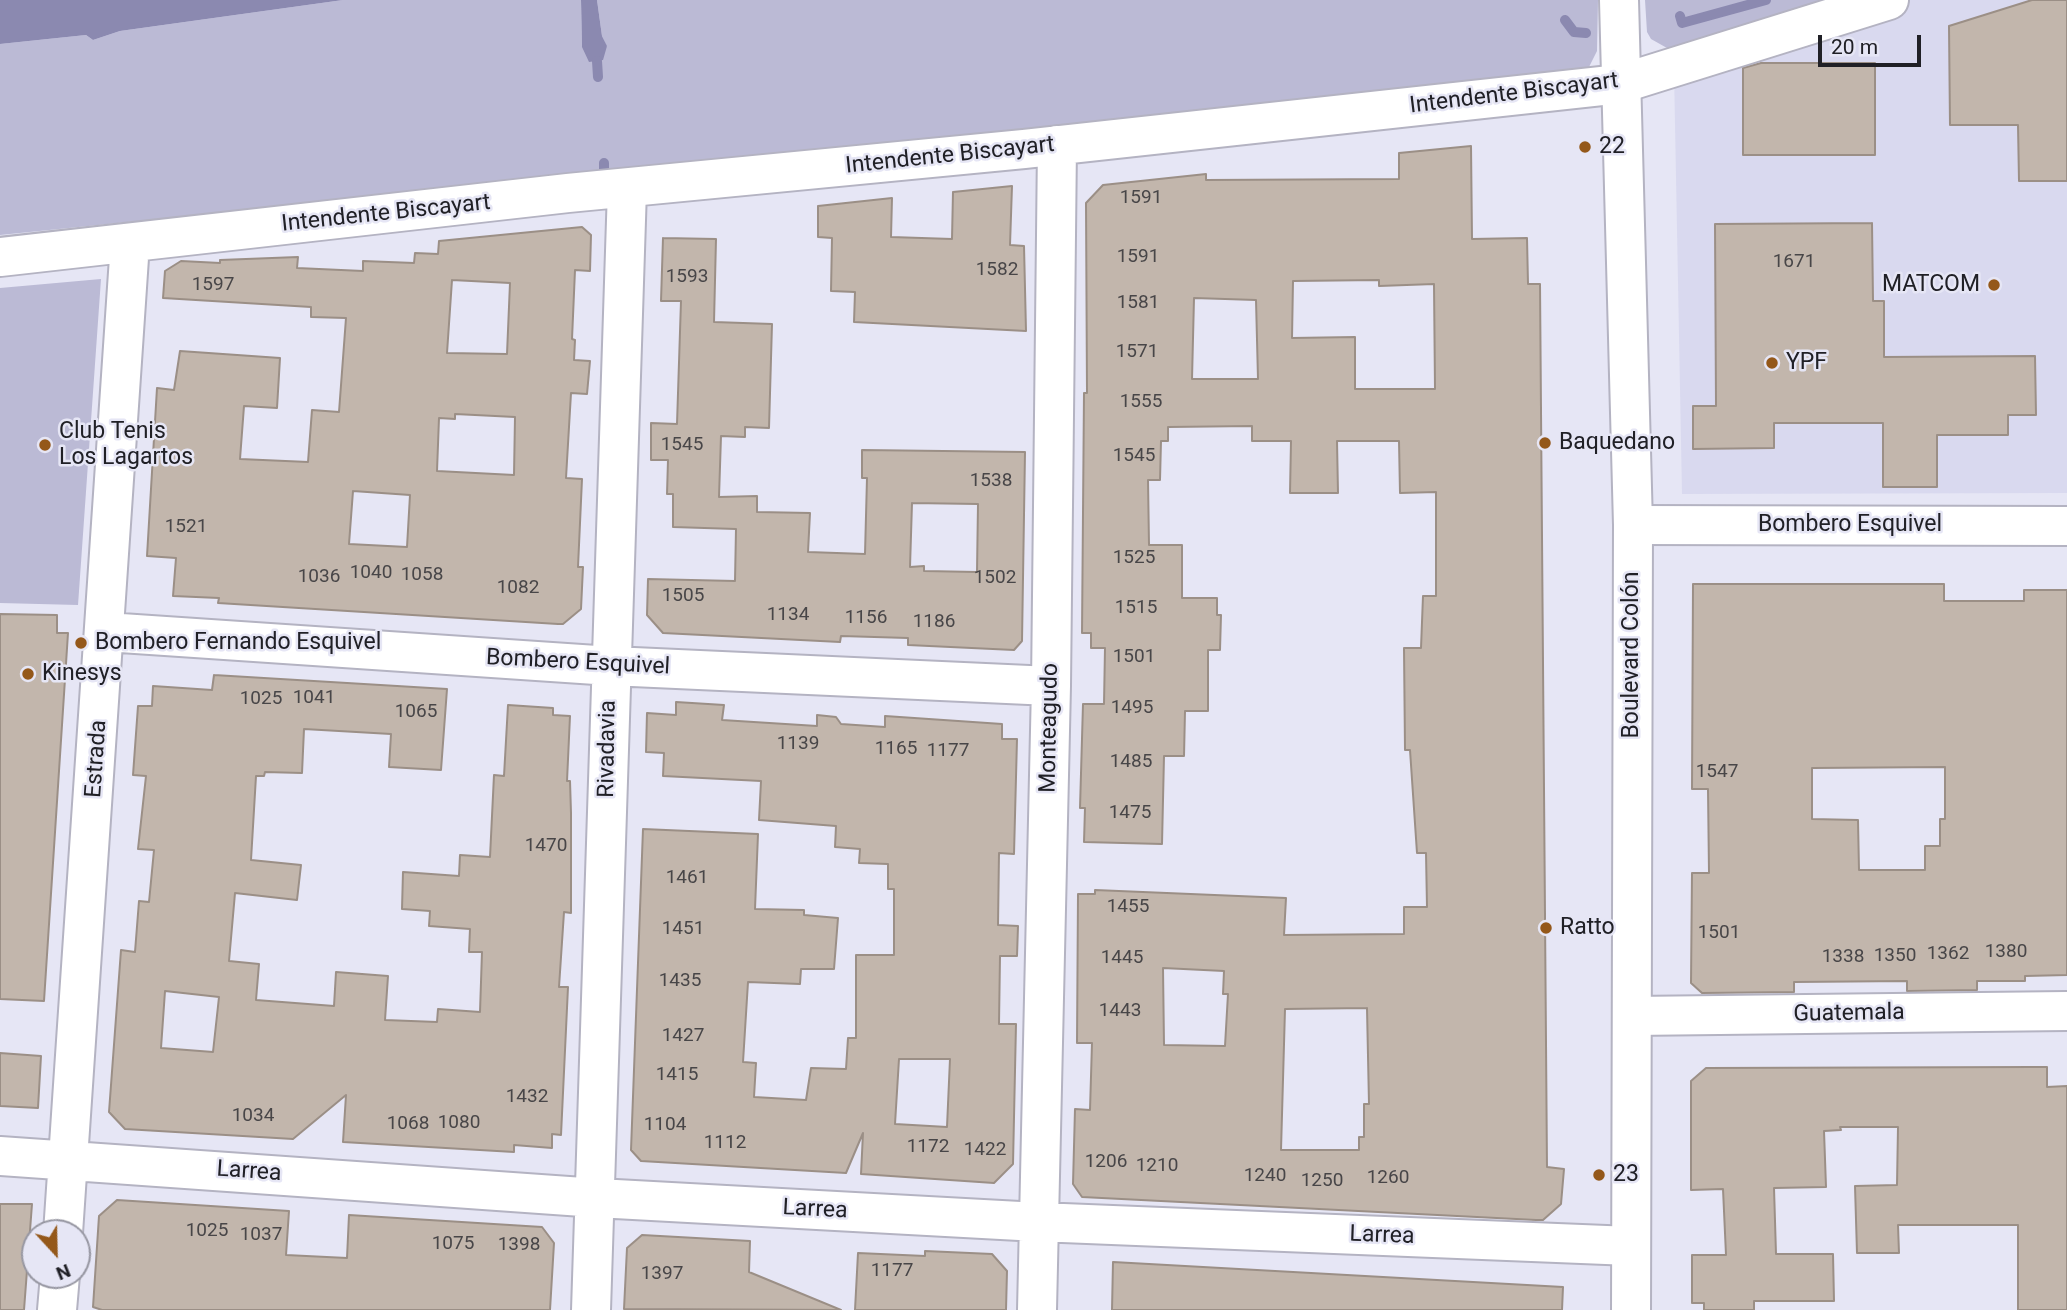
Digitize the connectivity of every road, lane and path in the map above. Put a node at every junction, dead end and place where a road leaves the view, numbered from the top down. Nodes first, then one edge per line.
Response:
1 (1619, 0) edge
2 (1889, 0) edge
3 (1620, 83) junction
4 (1058, 145) junction
5 (627, 189) junction
6 (130, 243) junction
7 (0, 257) edge
8 (1633, 525) junction
9 (2067, 526) edge
10 (106, 632) junction
11 (611, 666) junction
12 (1051, 686) junction
13 (2067, 1011) edge
14 (1632, 1016) junction
15 (0, 1156) edge
16 (69, 1159) junction
17 (597, 1198) junction
18 (64, 1219) edge
19 (1038, 1222) junction
20 (1631, 1247) junction
21 (59, 1289) edge
22 (57, 1310) edge
23 (591, 1310) edge
24 (1037, 1310) edge
25 (1631, 1310) edge

1 - 3 street, Boulevard Colón
2 - 3 street, Intendente Biscayart
3 - 4 street, Intendente Biscayart
3 - 8 street, Boulevard Colón
4 - 5 street, Intendente Biscayart
4 - 12 street, Monteagudo
5 - 6 street, Intendente Biscayart
5 - 11 street, Rivadavia
6 - 7 street, Intendente Biscayart
6 - 10 street, Estrada
8 - 9 street, Bombero Esquivel
8 - 14 street, Boulevard Colón
10 - 11 street, Bombero Esquivel
10 - 16 street, Estrada
11 - 12 street, Bombero Esquivel
11 - 17 street, Rivadavia
12 - 19 street, Monteagudo
13 - 14 street, Guatemala
14 - 20 street, Boulevard Colón
15 - 16 street, Larrea
16 - 17 street, Larrea
16 - 18 street, Estrada
17 - 19 street, Larrea
17 - 23 street, Rivadavia
19 - 20 street, Larrea
19 - 24 street, Monteagudo
20 - 25 street, Boulevard Colón
21 - 22 street

